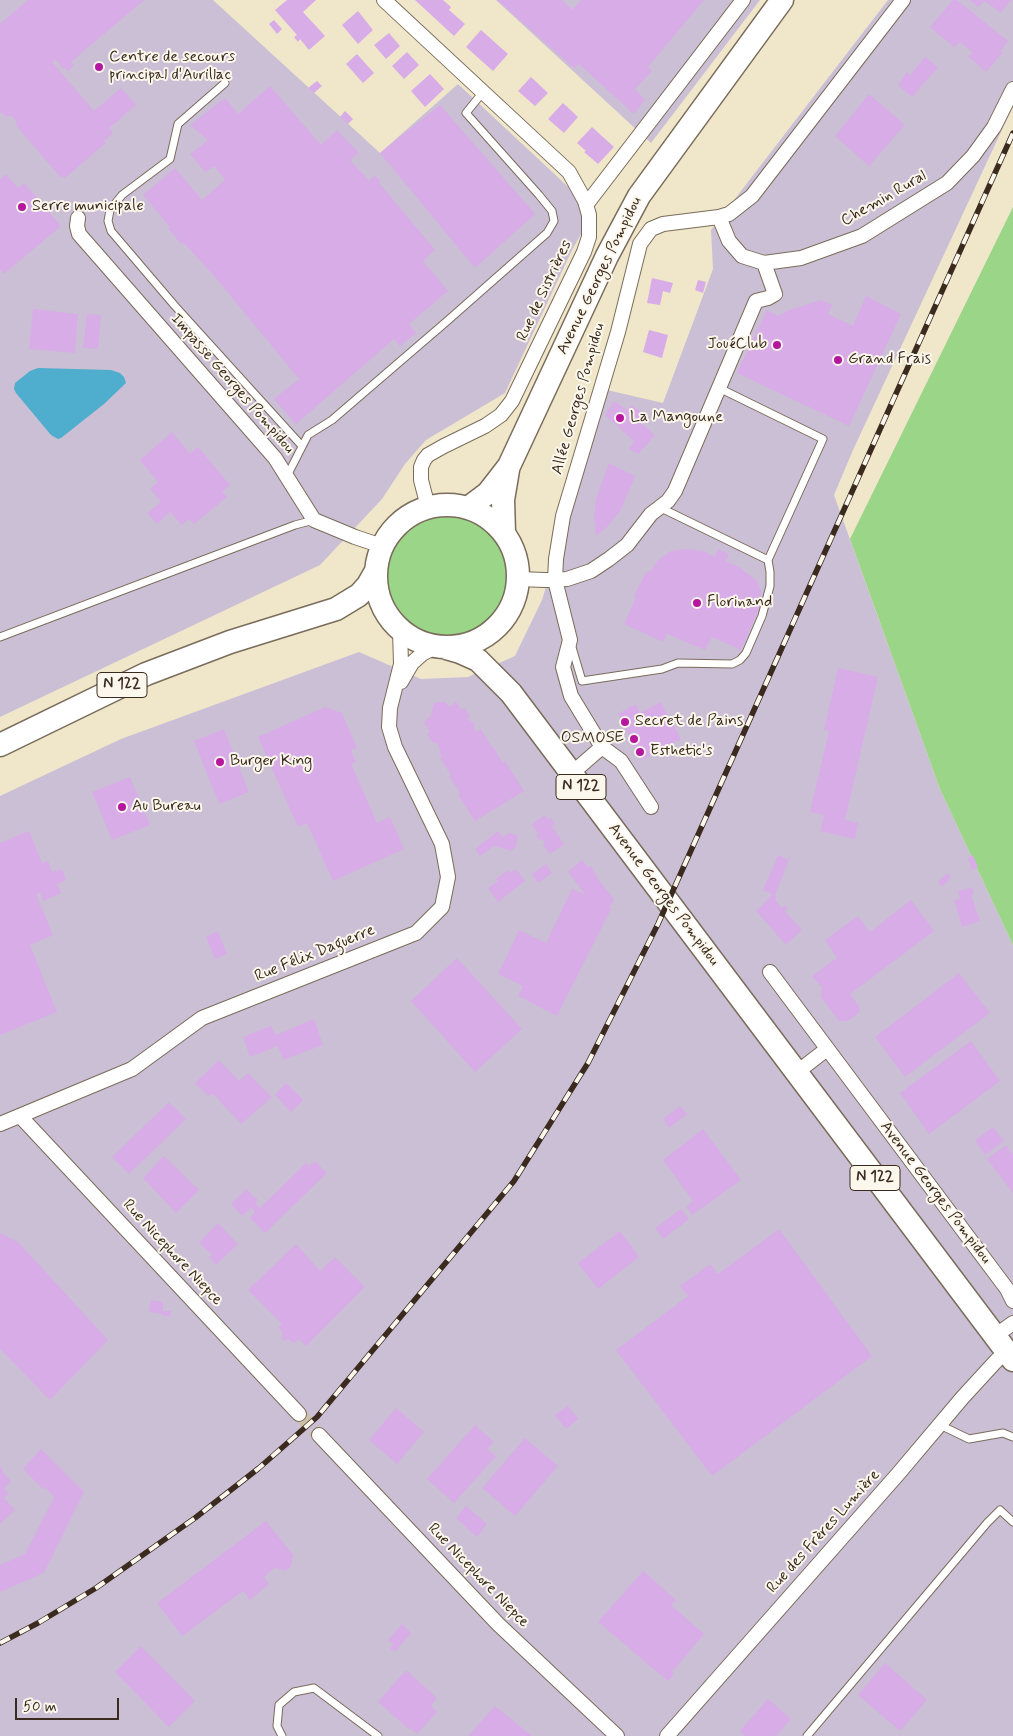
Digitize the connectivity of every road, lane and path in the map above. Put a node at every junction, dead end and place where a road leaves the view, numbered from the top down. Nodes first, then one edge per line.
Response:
1 (384, 0) edge
2 (743, 0) edge
3 (782, 0) edge
4 (903, 0) edge
5 (225, 83) dead end
6 (1013, 89) edge
7 (483, 92) junction
8 (586, 205) junction
9 (719, 217) junction
10 (78, 218) dead end
11 (764, 263) junction
12 (719, 388) junction
13 (302, 446) junction
14 (509, 466) junction
15 (287, 476) junction
16 (428, 507) junction
17 (659, 507) junction
18 (468, 508) junction
19 (314, 520) junction
20 (504, 533) junction
21 (382, 546) junction
22 (768, 560) junction
23 (376, 571) junction
24 (518, 579) junction
25 (555, 580) junction
26 (336, 609) junction
27 (395, 624) junction
28 (496, 629) junction
29 (0, 636) edge
30 (570, 640) junction
31 (440, 647) junction
32 (511, 693) junction
33 (392, 700) junction
34 (0, 745) edge
35 (602, 747) junction
36 (571, 774) junction
37 (651, 807) dead end
38 (770, 972) dead end
39 (827, 1048) junction
40 (796, 1073) junction
41 (20, 1116) junction
42 (0, 1124) edge
43 (1010, 1295) edge
44 (1013, 1322) edge
45 (1005, 1349) edge
46 (299, 1414) tunnel mouth
47 (940, 1425) junction
48 (318, 1435) tunnel mouth
49 (1013, 1438) edge
50 (1013, 1522) edge
51 (282, 1736) edge
52 (378, 1736) edge
53 (618, 1736) edge
54 (666, 1736) edge
55 (807, 1736) edge

1 - 7 street, Rue de Sistrières
2 - 8 street
3 - 14 main road, Avenue Georges Pompidou
4 - 9 street, Allée Georges Pompidou
5 - 13 lane
6 - 11 street, Chemin Rural
7 - 8 street, Rue de Sistrières
7 - 13 lane
8 - 16 street, Rue de Sistrières
9 - 11 street, Chemin Rural
9 - 25 street, Allée Georges Pompidou
10 - 15 street, Impasse Georges Pompidou
11 - 12 street
12 - 17 street
12 - 22 lane
13 - 15 lane
14 - 18 main road
14 - 20 main road
15 - 19 street, Impasse Georges Pompidou
16 - 18 main road
16 - 21 main road
17 - 22 lane
17 - 25 street
18 - 20 main road
19 - 21 street
19 - 29 lane
20 - 24 main road
21 - 23 main road
22 - 30 lane
23 - 26 main road, N 122
23 - 27 main road
24 - 25 street
24 - 28 main road
25 - 30 street, Allée Georges Pompidou
26 - 27 main road, N 122
26 - 34 main road, N 122
27 - 31 main road
27 - 33 street, Rue Félix Daguerre
28 - 31 main road
28 - 32 main road, Avenue Georges Pompidou
30 - 35 street
31 - 32 main road, Avenue Georges Pompidou / N 122
31 - 33 street, Rue Félix Daguerre
32 - 36 main road, Avenue Georges Pompidou / N 122
33 - 41 street, Rue Félix Daguerre
35 - 36 street
35 - 37 street
36 - 40 main road, Avenue Georges Pompidou / N 122
38 - 39 street, Avenue Georges Pompidou
39 - 40 street
39 - 43 street, Avenue Georges Pompidou
40 - 45 main road, Avenue Georges Pompidou / N 122
41 - 42 street, Rue Félix Daguerre
41 - 46 street, Rue Nicephore Niepce
44 - 45 street, Rue des Frères Lumière
45 - 47 street, Rue des Frères Lumière
47 - 49 lane
47 - 54 street, Rue des Frères Lumière
48 - 53 street, Rue Nicephore Niepce
50 - 55 lane
51 - 52 lane

